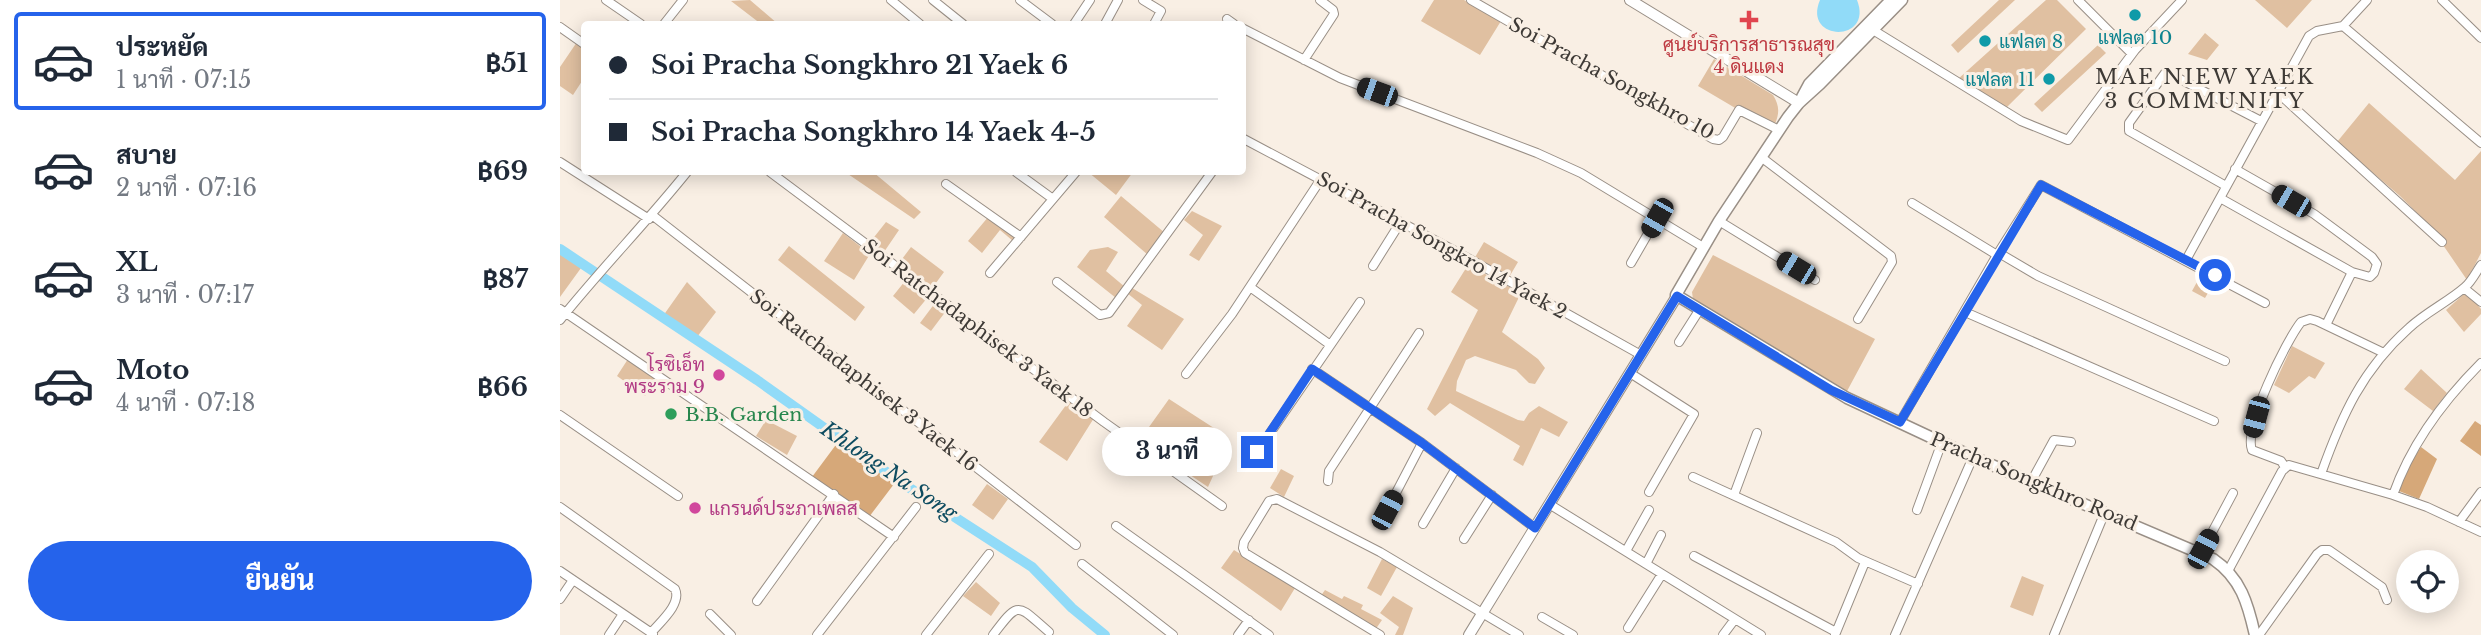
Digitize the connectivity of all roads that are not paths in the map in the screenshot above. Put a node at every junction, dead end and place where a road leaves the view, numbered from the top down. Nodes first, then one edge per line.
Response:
1 (606, 0) edge
2 (683, 0) edge
3 (891, 0) edge
4 (933, 0) edge
5 (1020, 0) edge
6 (1090, 0) edge
7 (1118, 0) edge
8 (1143, 0) edge
9 (1320, 0) edge
10 (1471, 0) edge
11 (1630, 0) edge
12 (1891, 0) edge
13 (1902, 0) edge
14 (2078, 0) edge
15 (2182, 0) edge
16 (2367, 0) edge
17 (2442, 0) edge
18 (1643, 3) edge
19 (635, 21) edge
20 (666, 21) edge
21 (916, 21) edge
22 (959, 21) edge
23 (1048, 21) edge
24 (1076, 21) edge
25 (1107, 21) edge
26 (1156, 21) edge
27 (2343, 26) junction
28 (560, 27) edge
29 (1870, 27) junction
30 (1246, 30) edge
31 (2481, 38) edge
32 (581, 42) edge
33 (2132, 54) junction
34 (1304, 60) junction
35 (2165, 73) dead end
36 (2178, 78) dead end
37 (2278, 93) junction
38 (1799, 103) junction
39 (2261, 121) junction
40 (1779, 130) junction
41 (1246, 140) edge
42 (2481, 144) edge
43 (1761, 158) junction
44 (560, 162) edge
45 (2235, 169) junction
46 (581, 175) edge
47 (582, 175) edge
48 (685, 175) edge
49 (774, 175) edge
50 (1020, 175) edge
51 (1073, 175) edge
52 (1210, 175) edge
53 (1321, 179) junction
54 (946, 184) dead end
55 (2226, 186) junction
56 (2220, 198) junction
57 (1053, 199) junction
58 (1912, 203) dead end
59 (651, 217) junction
60 (1657, 218) junction
61 (1719, 221) junction
62 (1400, 223) junction
63 (1021, 237) junction
64 (2442, 242) dead end
65 (1703, 247) junction
66 (1998, 254) junction
67 (2186, 260) junction
68 (1631, 263) dead end
69 (2481, 265) edge
70 (1373, 266) dead end
71 (2352, 272) junction
72 (990, 273) dead end
73 (1815, 280) dead end
74 (1057, 282) dead end
75 (1250, 287) junction
76 (2464, 288) junction
77 (1677, 296) junction
78 (1360, 302) dead end
79 (2481, 302) edge
80 (2266, 303) dead end
81 (1700, 309) junction
82 (1965, 312) junction
83 (562, 314) edge
84 (1858, 319) dead end
85 (2326, 325) junction
86 (1419, 333) dead end
87 (1679, 342) dead end
88 (1329, 344) junction
89 (2384, 353) junction
90 (1641, 355) junction
91 (2225, 361) dead end
92 (2481, 363) edge
93 (1312, 369) junction
94 (1630, 373) junction
95 (1186, 374) dead end
96 (1369, 407) junction
97 (560, 415) edge
98 (2214, 421) dead end
99 (1900, 422) junction
100 (1757, 433) dead end
101 (1942, 442) junction
102 (2071, 442) dead end
103 (1422, 443) junction
104 (1257, 452) dead end
105 (1973, 457) junction
106 (2286, 467) junction
107 (1456, 468) junction
108 (2321, 474) junction
109 (1693, 477) dead end
110 (1328, 481) dead end
111 (2032, 482) junction
112 (1649, 492) dead end
113 (2481, 492) edge
114 (2233, 493) dead end
115 (834, 494) junction
116 (1492, 495) junction
117 (1734, 495) junction
118 (2393, 495) junction
119 (678, 496) dead end
120 (1549, 504) junction
121 (1222, 506) dead end
122 (560, 507) edge
123 (916, 507) dead end
124 (1387, 510) dead end
125 (1649, 510) dead end
126 (1917, 510) dead end
127 (2105, 512) junction
128 (2459, 522) junction
129 (1423, 524) dead end
130 (1116, 526) dead end
131 (1535, 528) junction
132 (2481, 532) edge
133 (1661, 535) dead end
134 (894, 537) junction
135 (1465, 539) dead end
136 (1076, 545) dead end
137 (1626, 551) junction
138 (2201, 553) junction
139 (989, 554) dead end
140 (1694, 556) dead end
141 (1865, 562) junction
142 (1082, 564) dead end
143 (1646, 564) junction
144 (560, 571) edge
145 (2228, 571) junction
146 (1662, 574) junction
147 (573, 580) junction
148 (1918, 584) junction
149 (560, 599) edge
150 (2387, 600) dead end
151 (757, 601) dead end
152 (1483, 613) junction
153 (623, 614) junction
154 (710, 614) dead end
155 (1542, 617) dead end
156 (1735, 619) junction
157 (1249, 620) junction
158 (1628, 628) dead end
159 (1049, 632) dead end
160 (652, 634) edge
161 (1835, 634) edge
162 (608, 635) edge
163 (731, 635) edge
164 (817, 635) edge
165 (926, 635) edge
166 (993, 635) edge
167 (1173, 635) edge
168 (1238, 635) edge
169 (1269, 635) edge
170 (1380, 635) edge
171 (1469, 635) edge
172 (1520, 635) edge
173 (1573, 635) edge
174 (1724, 635) edge
175 (1761, 635) edge
176 (1895, 635) edge
177 (2054, 635) edge
178 (2257, 635) edge

1 - 19 street
2 - 20 street
3 - 21 street
4 - 22 street
5 - 23 street
6 - 24 street
7 - 25 street
8 - 26 street
9 - 34 street
10 - 40 street, Soi Pracha Songkhro 10
11 - 18 street
12 - 29 main road
13 - 29 main road
14 - 33 street
15 - 33 street
16 - 27 street
17 - 31 street
18 - 38 street
27 - 37 street
27 - 42 street
28 - 32 street
29 - 33 street
29 - 38 main road
30 - 34 street
34 - 60 street
35 - 55 street
36 - 39 street
37 - 39 street
37 - 64 street
38 - 40 main road
39 - 45 street
40 - 43 main road
41 - 53 street, Soi Pracha Songkro 14 Yaek 2
43 - 61 main road
43 - 84 street
44 - 46 street, Soi Ratchadaphisek 3 Yaek 16
45 - 55 street
45 - 71 street
47 - 59 street, Soi Ratchadaphisek 3 Yaek 16
48 - 59 street
49 - 121 street, Soi Ratchadaphisek 3 Yaek 18
50 - 57 street
51 - 57 street
52 - 74 street
53 - 62 street, Soi Pracha Songkro 14 Yaek 2
53 - 75 street
54 - 63 street
55 - 56 street
56 - 67 street
56 - 71 street
57 - 63 street
58 - 66 street
59 - 83 street
59 - 136 street, Soi Ratchadaphisek 3 Yaek 16
60 - 65 street
60 - 68 street
61 - 65 main road
61 - 73 street
62 - 70 street
62 - 90 street, Soi Pracha Songkro 14 Yaek 2
63 - 72 street
65 - 77 main road
66 - 67 street
66 - 82 street
66 - 91 street
67 - 80 street
69 - 76 street
71 - 85 street
75 - 88 street
75 - 95 street
76 - 79 street
76 - 89 street
77 - 81 main road, Pracha Songkhro Road
77 - 90 street
78 - 88 street
81 - 87 street
81 - 99 main road, Pracha Songkhro Road
82 - 98 street
82 - 99 street
83 - 115 street
85 - 89 street
85 - 106 street
86 - 96 street
88 - 93 street
89 - 108 street
90 - 94 street
92 - 118 street
93 - 96 street
93 - 104 street
94 - 112 street
94 - 120 street
96 - 103 street
96 - 110 street
97 - 119 street
99 - 101 main road, Pracha Songkhro Road
100 - 117 street
101 - 105 main road, Pracha Songkhro Road
101 - 126 street
102 - 111 street
103 - 107 street
103 - 124 street
105 - 111 main road, Pracha Songkhro Road
105 - 148 street
106 - 108 street
106 - 145 street
107 - 116 street
107 - 129 street
108 - 118 street
109 - 117 street
111 - 127 main road, Pracha Songkhro Road
113 - 128 street
114 - 138 street
115 - 134 street
115 - 151 street
116 - 131 street
116 - 135 street
117 - 141 street
118 - 128 street
120 - 131 street
120 - 137 street
122 - 160 street
123 - 134 street
125 - 137 street
127 - 138 main road, Pracha Songkhro Road
127 - 177 street
128 - 132 street
130 - 157 street
131 - 152 street
133 - 143 street
134 - 164 street
137 - 143 street
138 - 145 main road, Pracha Songkhro Road
139 - 165 street
140 - 161 street
141 - 148 street
141 - 161 street
142 - 167 street
143 - 146 street
144 - 147 street
145 - 178 main road, Pracha Songkhro Road
146 - 156 street
146 - 158 street
147 - 149 street
147 - 153 street
148 - 176 street
150 - 178 street
152 - 170 street
152 - 171 street
152 - 172 street
153 - 160 street
153 - 162 street
154 - 163 street
155 - 173 street
156 - 174 street
156 - 175 street
157 - 168 street
157 - 169 street
159 - 166 street

